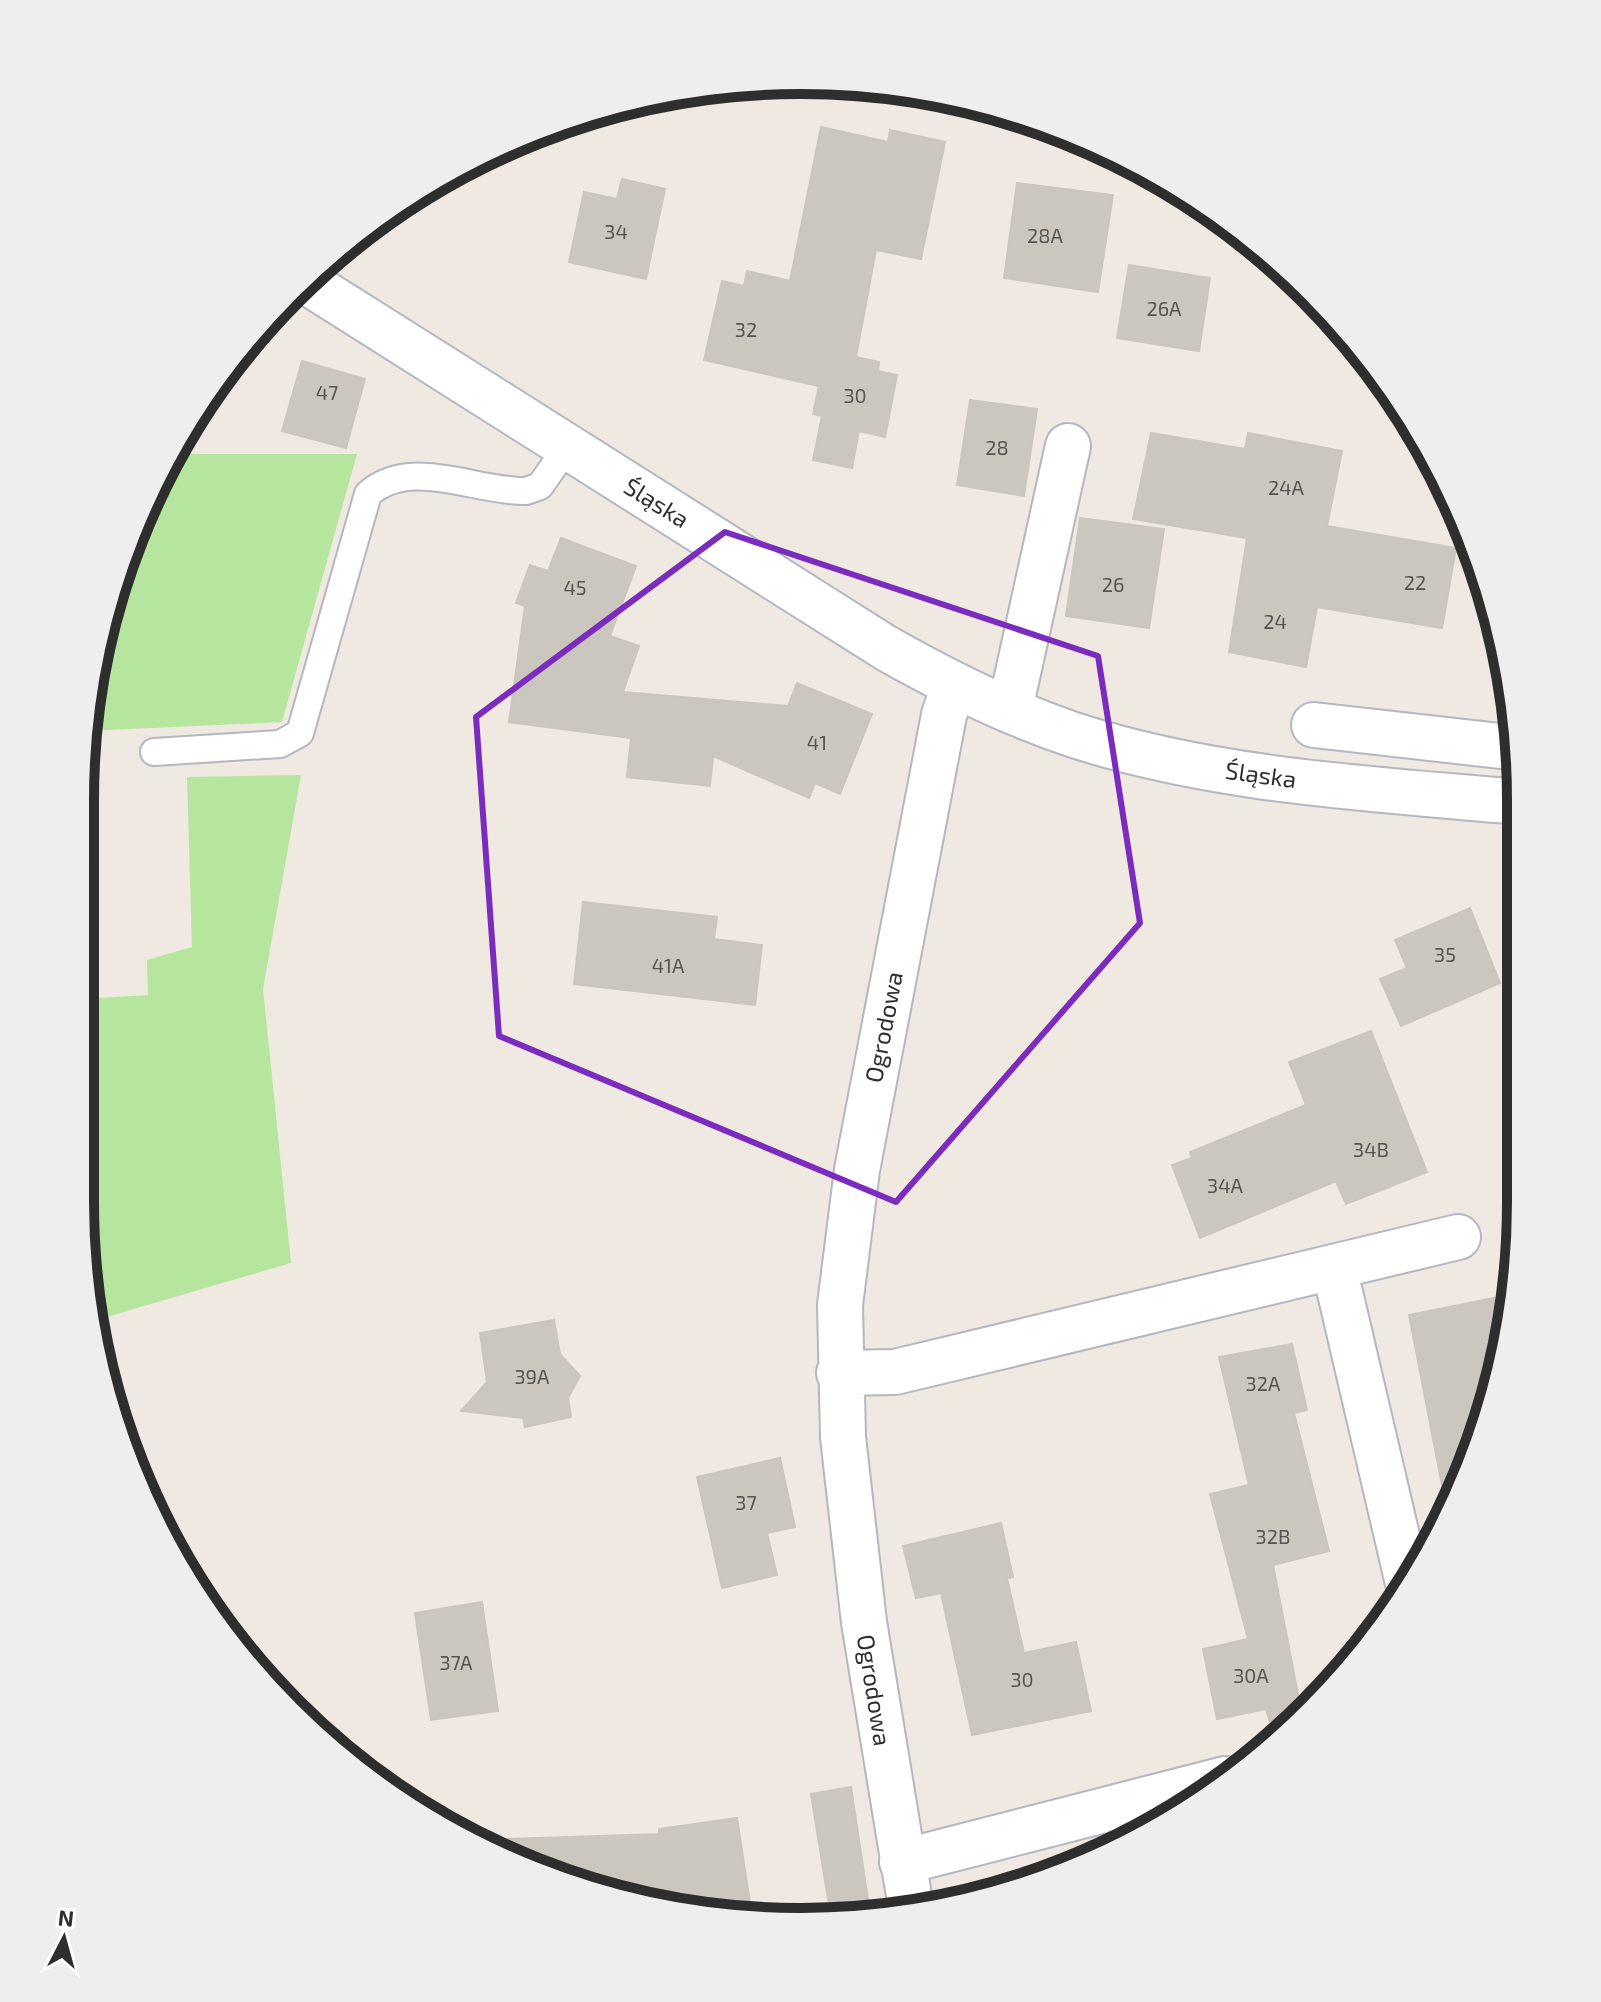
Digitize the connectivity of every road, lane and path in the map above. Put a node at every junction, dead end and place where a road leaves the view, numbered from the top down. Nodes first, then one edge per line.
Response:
1 (315, 287) edge
2 (568, 446) junction
3 (1068, 446) dead end
4 (954, 686) junction
5 (1010, 709) junction
6 (1314, 725) dead end
7 (1504, 746) edge
8 (154, 752) dead end
9 (1507, 801) edge
10 (1458, 1237) dead end
11 (1334, 1267) junction
12 (839, 1373) junction
13 (1404, 1567) edge
14 (1197, 1786) edge
15 (902, 1862) junction
16 (909, 1899) edge

1 - 2 street, Śląska
2 - 4 street, Śląska
2 - 8 lane
3 - 5 street
4 - 5 street, Śląska
4 - 12 street, Ogrodowa
5 - 9 street, Śląska
6 - 7 street
10 - 11 street
11 - 12 street
11 - 13 street
12 - 15 street, Ogrodowa
14 - 15 street
15 - 16 street, Ogrodowa

